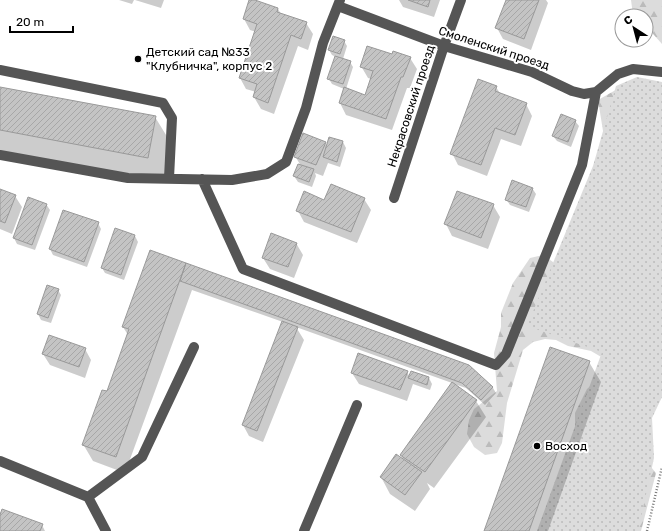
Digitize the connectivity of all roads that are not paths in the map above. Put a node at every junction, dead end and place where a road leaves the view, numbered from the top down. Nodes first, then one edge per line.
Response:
1 (461, 0) edge
2 (339, 3) edge
3 (444, 46) junction
4 (0, 70) edge
5 (662, 72) edge
6 (596, 92) junction
7 (0, 155) edge
8 (169, 178) junction
9 (202, 179) junction
10 (394, 198) dead end
11 (194, 347) dead end
12 (357, 405) dead end
13 (0, 461) edge
14 (88, 497) junction
15 (106, 531) edge
16 (304, 531) edge

1 - 3 street, Некрасовский проезд
2 - 3 street, Смоленский проезд
2 - 9 street
3 - 6 street, Смоленский проезд
3 - 10 street, Некрасовский проезд
4 - 8 street
5 - 6 street
6 - 9 street
7 - 8 street
8 - 9 street
11 - 14 street
12 - 16 street
13 - 14 street
14 - 15 street

